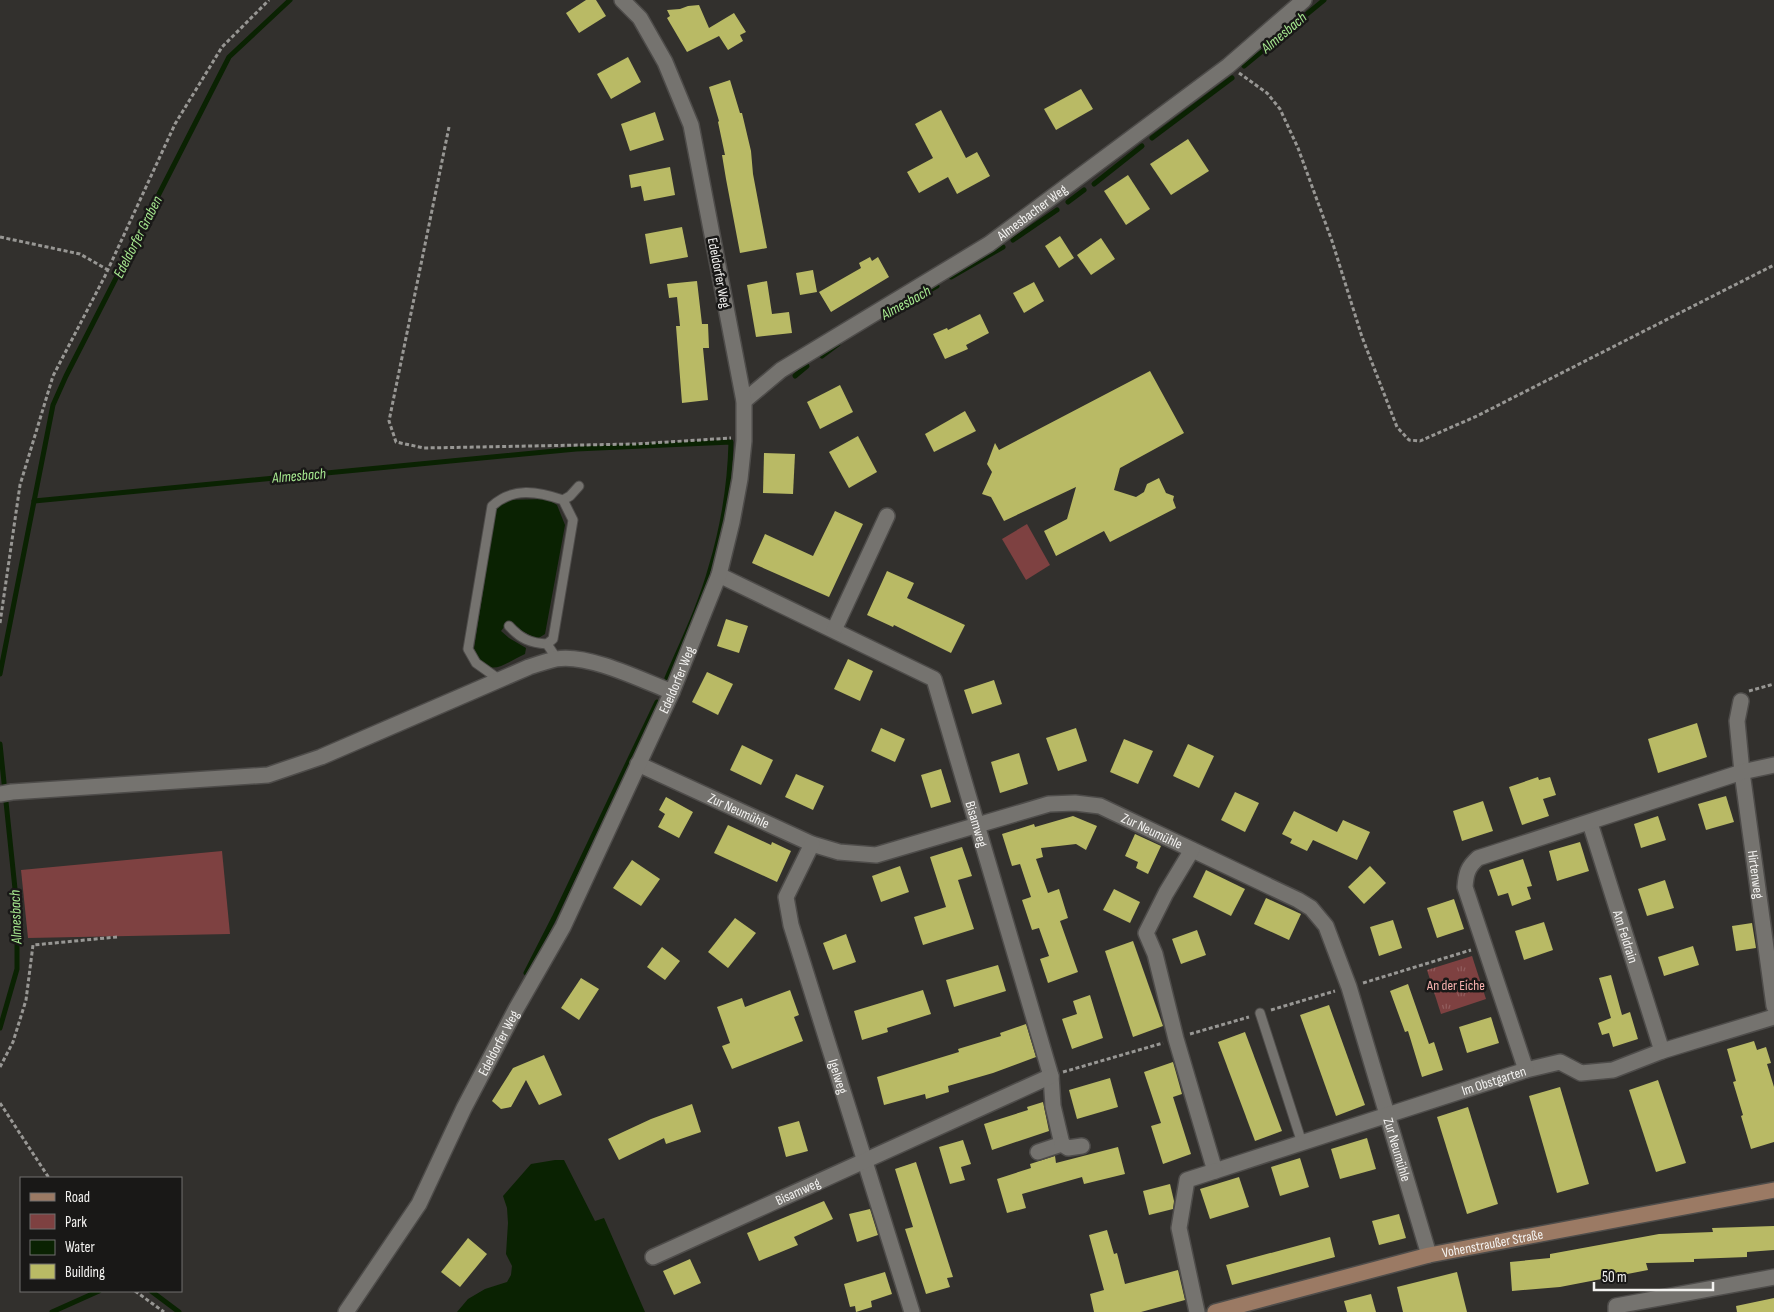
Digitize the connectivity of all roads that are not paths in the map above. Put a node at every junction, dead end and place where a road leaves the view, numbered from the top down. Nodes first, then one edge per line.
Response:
1 (622, 0) edge
2 (1304, 0) edge
3 (744, 401) junction
4 (579, 486) dead end
5 (563, 500) junction
6 (887, 516) dead end
7 (719, 575) junction
8 (509, 626) dead end
9 (834, 630) junction
10 (547, 644) junction
11 (557, 659) junction
12 (500, 680) junction
13 (672, 692) junction
14 (1741, 701) road end
15 (638, 764) junction
16 (1774, 764) edge
17 (1742, 772) junction
18 (6, 793) edge
19 (1590, 823) junction
20 (978, 826) junction
21 (812, 844) junction
22 (1192, 850) junction
23 (1774, 1006) edge
24 (1260, 1013) dead end
25 (1774, 1017) edge
26 (1662, 1050) junction
27 (1526, 1070) junction
28 (1050, 1076) junction
29 (1388, 1116) junction
30 (1302, 1143) junction
31 (1062, 1144) junction
32 (1082, 1146) dead end
33 (1038, 1152) dead end
34 (864, 1161) junction
35 (1215, 1171) junction
36 (1774, 1190) edge
37 (1430, 1255) junction
38 (653, 1257) dead end
39 (1774, 1277) edge
40 (346, 1312) edge
41 (912, 1312) edge
42 (1196, 1312) edge
43 (1214, 1312) edge
44 (1616, 1312) edge

1 - 3 street, Edeldorfer Weg
2 - 3 street, Almesbacher Weg
3 - 7 street, Edeldorfer Weg
4 - 5 lane
5 - 10 lane
5 - 12 lane
6 - 9 street
7 - 9 street, Bisamweg
7 - 13 street, Edeldorfer Weg
8 - 10 lane
9 - 20 street, Bisamweg
10 - 11 lane
11 - 12 street
11 - 13 street
12 - 18 street
13 - 15 street, Edeldorfer Weg
14 - 17 street, Hirtenweg
15 - 21 street, Zur Neumühle
15 - 40 street, Edeldorfer Weg
16 - 17 street
17 - 19 street
17 - 23 street, Hirtenweg
19 - 26 street, Am Feldrain
19 - 27 street
20 - 21 street, Zur Neumühle
20 - 22 street, Zur Neumühle
20 - 28 street, Bisamweg
21 - 34 street, Igelweg
22 - 29 street, Zur Neumühle
22 - 35 street
24 - 30 lane
25 - 26 street, Im Obstgarten
26 - 27 street, Im Obstgarten
27 - 29 street, Im Obstgarten
28 - 31 street, Bisamweg
28 - 34 street, Bisamweg
29 - 30 street, Im Obstgarten
29 - 37 street, Zur Neumühle
30 - 35 street, Im Obstgarten
31 - 32 street
31 - 33 street
34 - 38 street, Bisamweg
34 - 41 street, Igelweg
35 - 42 street, Im Obstgarten
36 - 37 main road, Vohenstraußer Straße
37 - 43 main road, Vohenstraußer Straße
39 - 44 street

